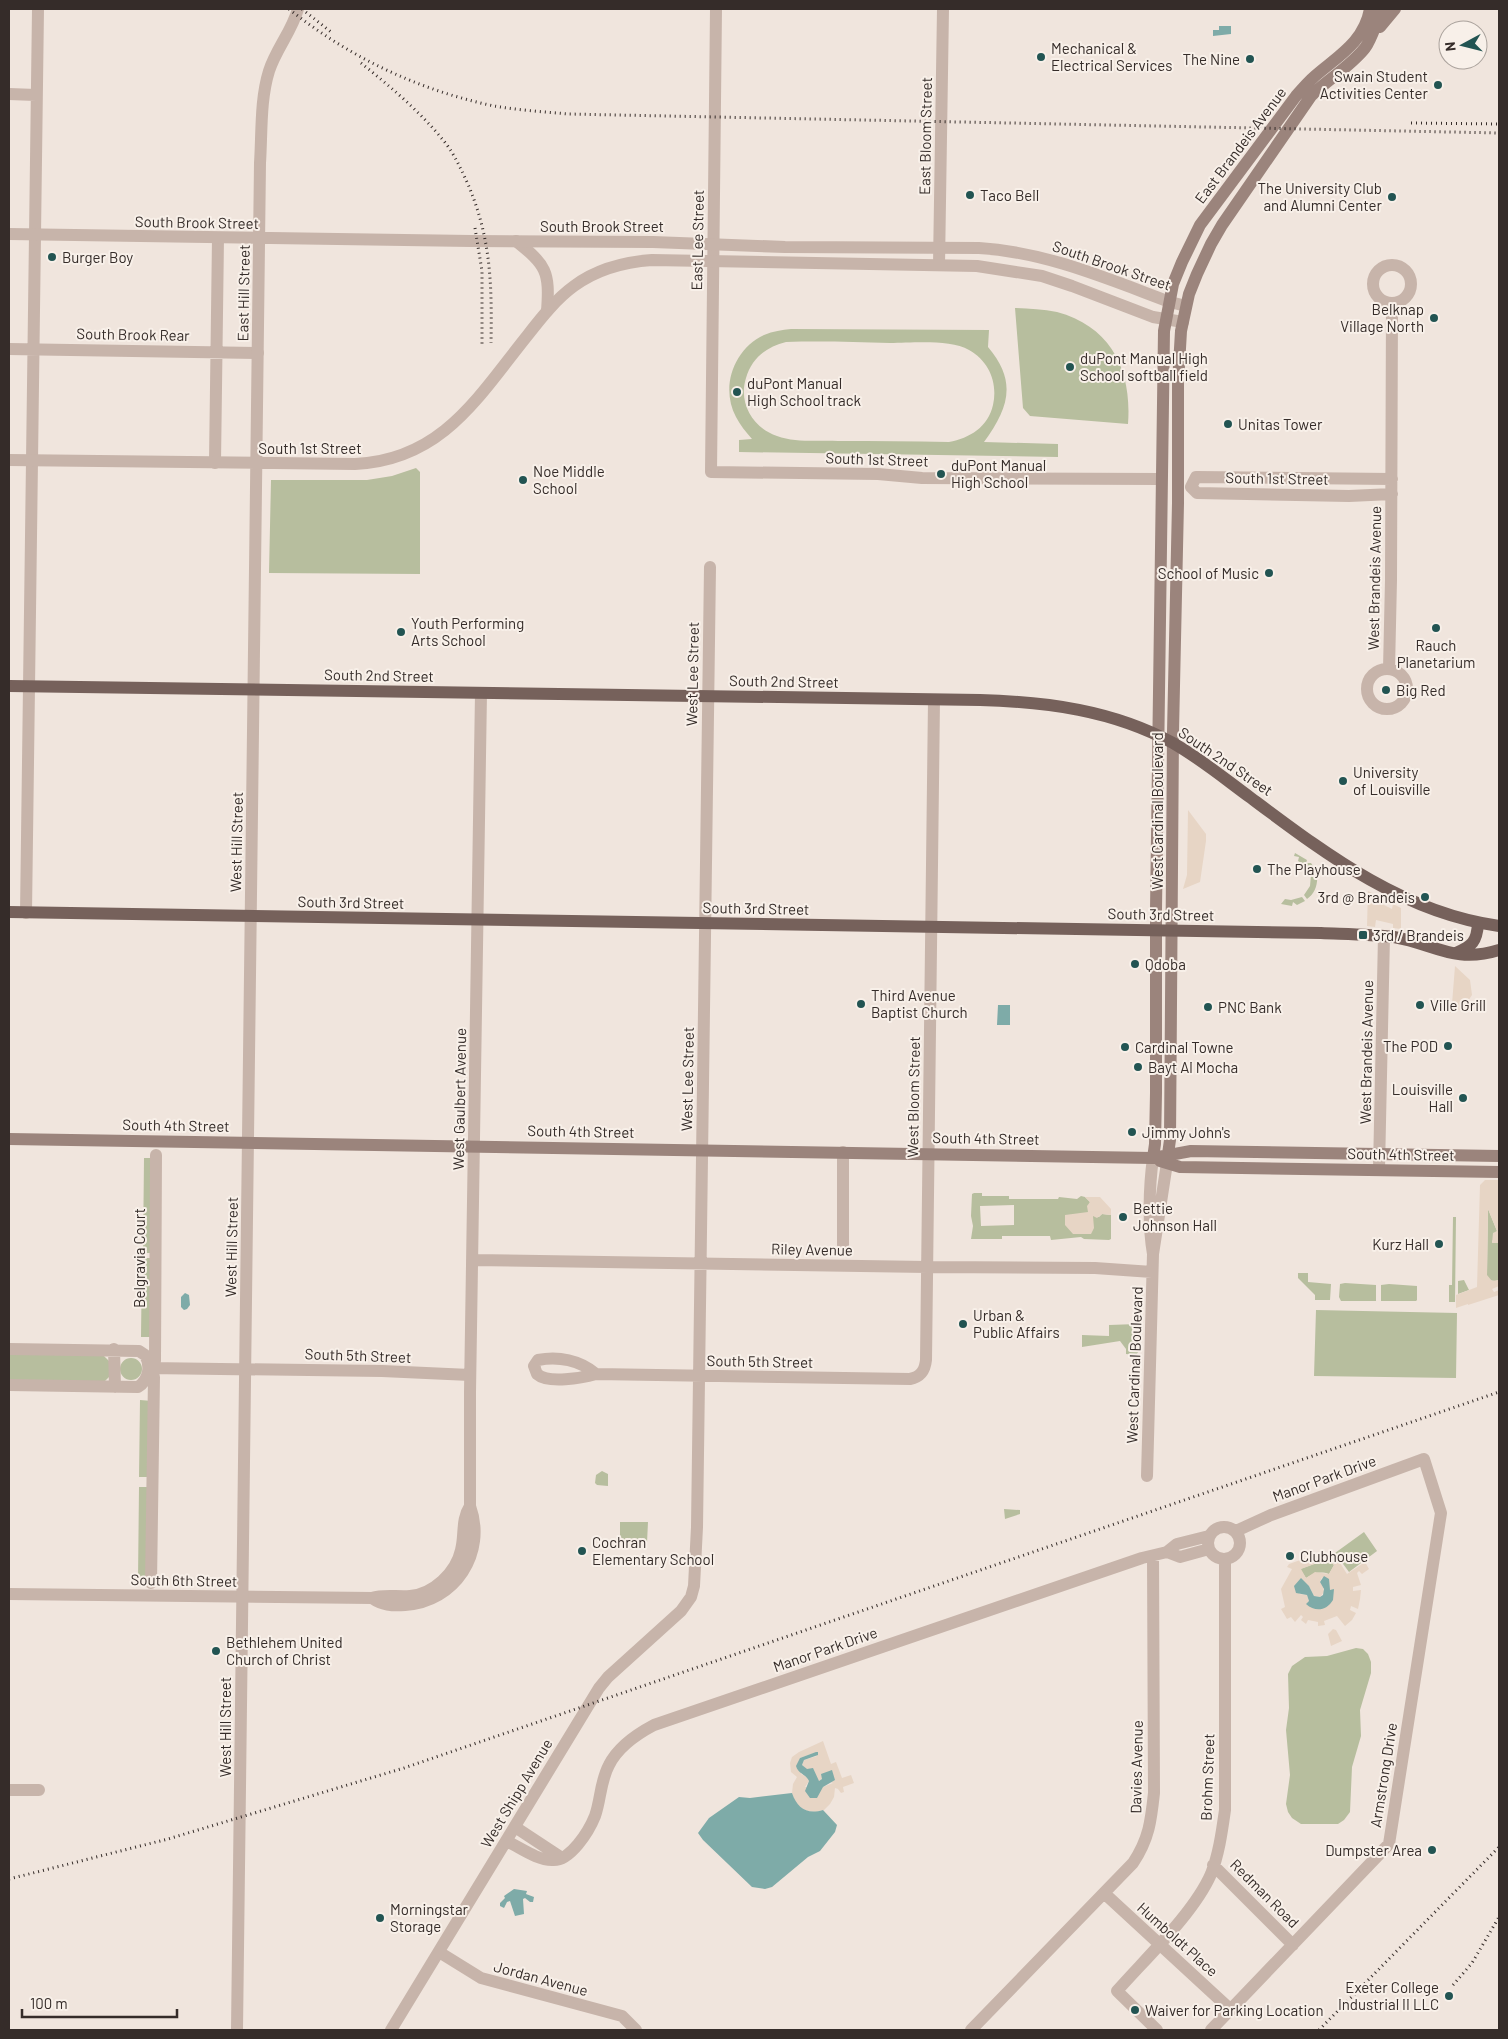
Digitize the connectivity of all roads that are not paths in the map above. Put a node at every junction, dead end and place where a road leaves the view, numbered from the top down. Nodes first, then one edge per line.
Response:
1 (38, 9) edge
2 (298, 9) edge
3 (716, 9) edge
4 (943, 9) edge
5 (1370, 9) edge
6 (1383, 9) edge
7 (1394, 9) edge
8 (1368, 43) junction
9 (9, 94) edge
10 (36, 95) junction
11 (9, 234) edge
12 (34, 235) junction
13 (218, 238) junction
14 (260, 239) junction
15 (516, 241) junction
16 (713, 244) junction
17 (940, 248) junction
18 (713, 261) junction
19 (939, 264) junction
20 (1170, 302) junction
21 (1392, 304) dead end
22 (1186, 306) junction
23 (547, 311) junction
24 (1166, 320) junction
25 (1183, 322) junction
26 (9, 349) edge
27 (33, 349) junction
28 (216, 352) junction
29 (258, 353) junction
30 (9, 460) edge
31 (31, 460) junction
32 (215, 463) junction
33 (256, 464) junction
34 (711, 472) joint
35 (1161, 483) junction
36 (1185, 487) junction
37 (1392, 487) junction
38 (710, 567) dead end
39 (1389, 669) dead end
40 (9, 686) edge
41 (28, 686) junction
42 (254, 690) junction
43 (481, 693) junction
44 (708, 696) junction
45 (934, 700) junction
46 (1159, 737) junction
47 (1173, 743) junction
48 (9, 912) edge
49 (26, 912) junction
50 (251, 917) junction
51 (478, 920) junction
52 (705, 923) junction
53 (1478, 923) junction
54 (932, 926) junction
55 (1499, 926) edge
56 (1156, 930) junction
57 (1173, 930) junction
58 (1384, 936) junction
59 (1498, 951) edge
60 (1453, 954) junction
61 (9, 1139) edge
62 (249, 1142) junction
63 (475, 1146) junction
64 (702, 1150) junction
65 (843, 1152) junction
66 (929, 1153) junction
67 (1380, 1154) junction
68 (156, 1155) dead end
69 (1499, 1156) edge
70 (1153, 1158) junction
71 (1168, 1158) junction
72 (1379, 1169) junction
73 (1499, 1172) edge
74 (843, 1245) dead end
75 (1153, 1254) junction
76 (472, 1260) junction
77 (700, 1264) junction
78 (927, 1267) junction
79 (1152, 1272) junction
80 (9, 1349) edge
81 (114, 1349) junction
82 (152, 1369) junction
83 (246, 1369) junction
84 (922, 1373) joint
85 (596, 1374) dead end
86 (470, 1376) junction
87 (698, 1376) junction
88 (9, 1385) edge
89 (115, 1387) junction
90 (1424, 1459) joint
91 (1147, 1476) dead end
92 (1236, 1531) junction
93 (1209, 1543) junction
94 (1153, 1556) junction
95 (1224, 1559) junction
96 (151, 1583) dead end
97 (693, 1592) joint
98 (9, 1594) edge
99 (242, 1597) junction
100 (365, 1598) joint
101 (9, 1790) edge
102 (39, 1790) dead end
103 (515, 1827) junction
104 (506, 1841) junction
105 (562, 1858) junction
106 (1213, 1865) junction
107 (1104, 1892) junction
108 (1159, 1944) junction
109 (1293, 1945) junction
110 (439, 1952) junction
111 (1231, 2010) junction
112 (237, 2030) edge
113 (392, 2030) edge
114 (636, 2030) edge
115 (971, 2030) edge
116 (1157, 2030) edge
117 (1212, 2030) edge

1 - 10 street
2 - 14 street, East Hill Street
3 - 16 street, East Lee Street
4 - 17 street, East Bloom Street
5 - 20 main road, East Brandeis Avenue
6 - 8 main road, East Brandeis Avenue
7 - 8 main road
8 - 22 main road, East Brandeis Avenue
9 - 10 street
10 - 12 street
11 - 12 street, South Brook Street
12 - 13 street, South Brook Street
12 - 27 street
13 - 14 street, South Brook Street
13 - 28 street
14 - 15 street, South Brook Street
14 - 29 street, East Hill Street
15 - 16 street, South Brook Street
15 - 23 street
16 - 17 street, South Brook Street
16 - 18 street, East Lee Street
17 - 19 street, East Bloom Street
17 - 20 street, South Brook Street
18 - 19 street
18 - 23 street, South 1st Street
18 - 34 street, East Lee Street
19 - 24 street
20 - 22 street, South Brook Street
20 - 24 main road, East Brandeis Avenue
21 - 37 street
22 - 25 main road, East Brandeis Avenue
23 - 33 street, South 1st Street
24 - 25 street
24 - 35 main road, West Cardinal Boulevard
25 - 36 main road, West Cardinal Boulevard
26 - 27 street, South Brook Rear
27 - 28 street, South Brook Rear
27 - 31 street
28 - 29 street, South Brook Rear
28 - 32 street
29 - 33 street, East Hill Street
30 - 31 street, South 1st Street
31 - 32 street, South 1st Street
31 - 41 street
32 - 33 street, South 1st Street
33 - 42 street, West Hill Street
34 - 35 street, South 1st Street
35 - 36 street, South 1st Street
35 - 46 main road, West Cardinal Boulevard
36 - 37 street, South 1st Street
36 - 47 main road, West Cardinal Boulevard
37 - 39 street, West Brandeis Avenue
38 - 44 street, West Lee Street
40 - 41 main road, South 2nd Street
41 - 42 main road, South 2nd Street
41 - 49 street
42 - 43 main road, South 2nd Street
42 - 50 street, West Hill Street
43 - 44 main road, South 2nd Street
43 - 51 street, West Gaulbert Avenue
44 - 45 main road, South 2nd Street
44 - 52 street, West Lee Street
45 - 46 main road, South 2nd Street
45 - 54 street, West Bloom Street
46 - 47 main road, South 2nd Street
46 - 56 main road, West Cardinal Boulevard
47 - 53 main road, South 2nd Street
47 - 57 main road, West Cardinal Boulevard
48 - 49 main road, South 3rd Street
49 - 50 main road, South 3rd Street
50 - 51 main road, South 3rd Street
50 - 62 street, West Hill Street
51 - 52 main road, South 3rd Street
51 - 63 street, West Gaulbert Avenue
52 - 54 main road, South 3rd Street
52 - 64 street, West Lee Street
53 - 55 main road, South 2nd Street
53 - 60 main road
54 - 56 main road, South 3rd Street
54 - 66 street, West Bloom Street
56 - 57 main road, South 3rd Street
56 - 70 main road, West Cardinal Boulevard
57 - 58 main road, South 3rd Street
57 - 71 main road, West Cardinal Boulevard
58 - 60 main road, South 3rd Street
58 - 67 street, West Brandeis Avenue
59 - 60 main road, South 3rd Street
61 - 62 main road, South 4th Street
62 - 63 main road, South 4th Street
62 - 83 street, West Hill Street
63 - 64 main road, South 4th Street
63 - 76 street, West Gaulbert Avenue
64 - 65 main road, South 4th Street
64 - 77 street, West Lee Street
65 - 66 main road, South 4th Street
65 - 74 street
66 - 70 main road, South 4th Street
66 - 78 street, West Bloom Street
67 - 69 main road, South 4th Street
67 - 71 main road, South 4th Street
67 - 72 street, West Brandeis Avenue
68 - 82 street, Belgravia Court
70 - 71 main road, South 4th Street
70 - 75 street, West Cardinal Boulevard
71 - 72 main road, South 4th Street
71 - 75 street, West Cardinal Boulevard
72 - 73 main road, South 4th Street
75 - 79 street, West Cardinal Boulevard
76 - 77 street, Riley Avenue
76 - 86 street, West Gaulbert Avenue
77 - 78 street, Riley Avenue
77 - 87 street, West Lee Street
78 - 79 street, Riley Avenue
78 - 84 street, West Bloom Street
79 - 91 street, West Cardinal Boulevard
80 - 81 street
81 - 82 street
81 - 89 street
82 - 83 street, South 5th Street
82 - 89 street
82 - 96 street, Belgravia Court
83 - 86 street, South 5th Street
83 - 99 street, West Hill Street
84 - 87 street, South 5th Street
85 - 87 street, South 5th Street
86 - 100 street, West Gaulbert Avenue
87 - 97 street, West Lee Street
88 - 89 street
90 - 92 street, Manor Park Drive
90 - 109 street, Armstrong Drive
92 - 93 street, Manor Park Drive
92 - 95 street
93 - 94 street, Manor Park Drive
93 - 95 street
94 - 105 street, Manor Park Drive
94 - 107 street, Davies Avenue
95 - 106 street, Brohm Street
97 - 103 street, West Shipp Avenue
98 - 99 street, South 6th Street
99 - 100 street, South 6th Street
99 - 112 street, West Hill Street
101 - 102 street
103 - 104 street, West Shipp Avenue
103 - 105 street
104 - 105 street
104 - 110 street, West Shipp Avenue
106 - 108 street, Brohm Street
106 - 109 street, Redman Road
107 - 108 street, Humboldt Place
107 - 115 street, Davies Avenue
108 - 111 street, Humboldt Place
108 - 116 street, Brohm Street
109 - 111 street, Armstrong Drive
110 - 113 street, West Shipp Avenue
110 - 114 street, Jordan Avenue
111 - 117 street, Armstrong Drive

